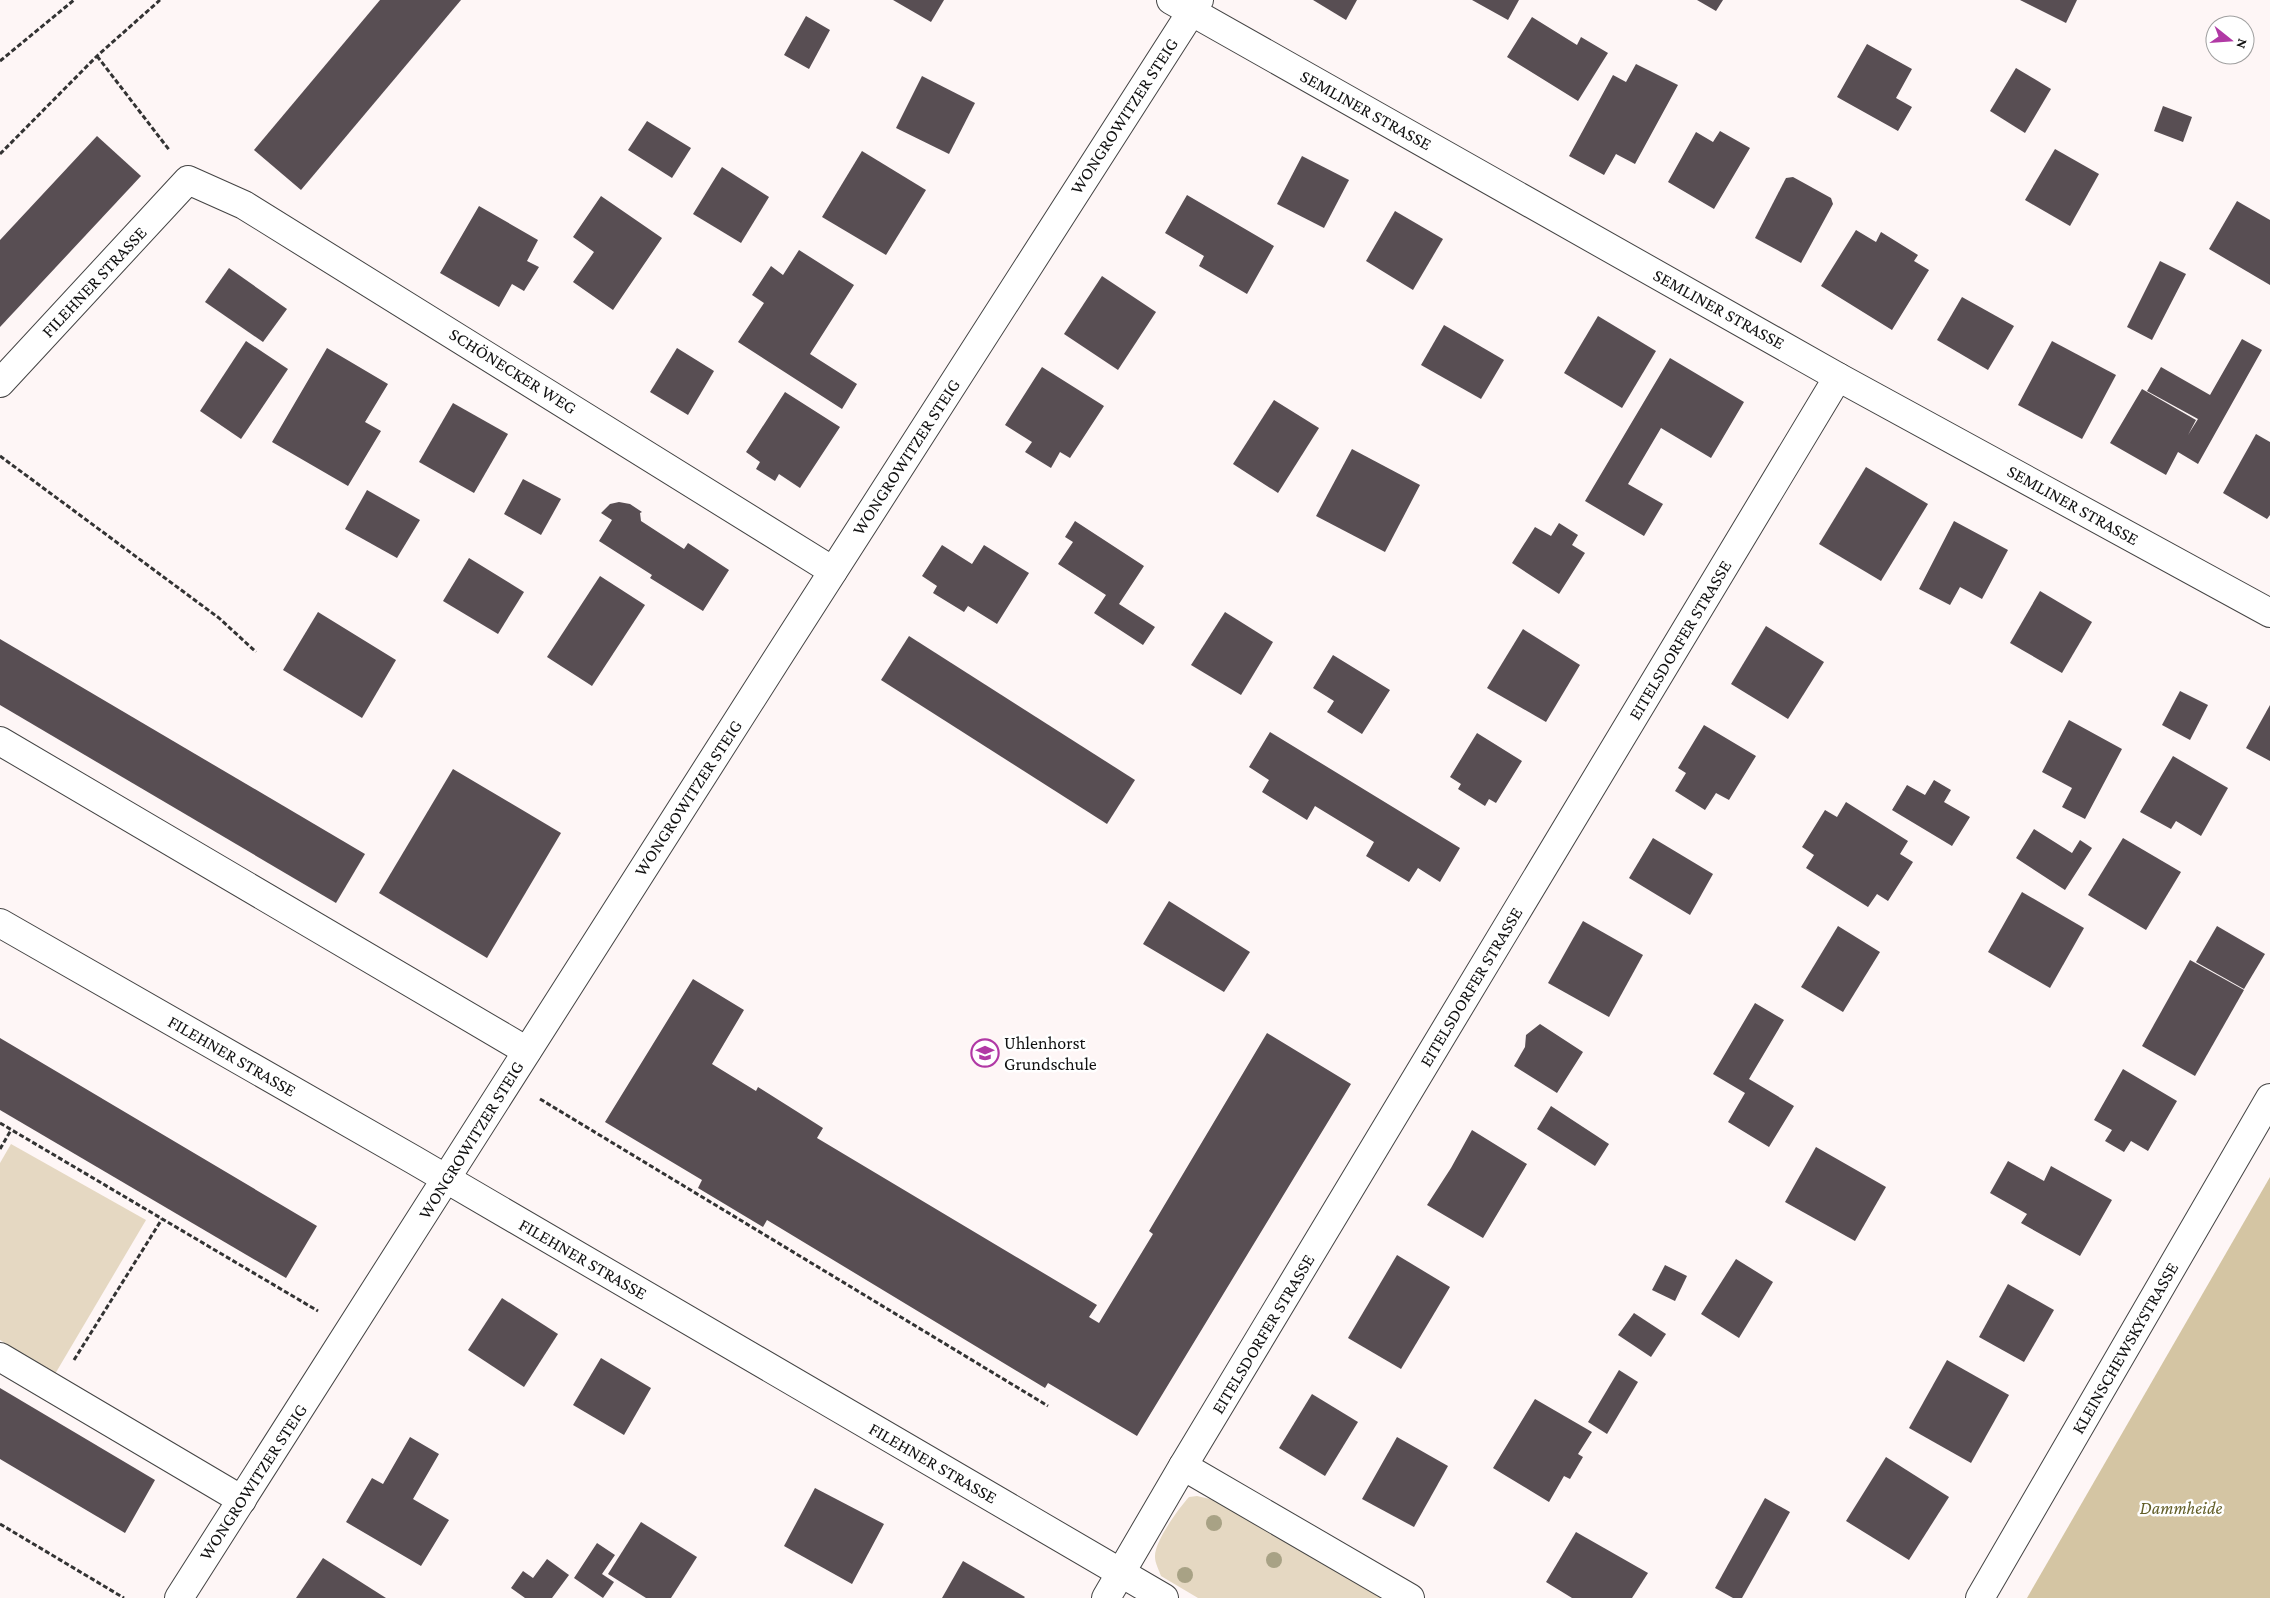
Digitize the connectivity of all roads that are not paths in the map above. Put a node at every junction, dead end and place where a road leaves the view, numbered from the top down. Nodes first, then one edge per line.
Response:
1 (1187, 4) edge
2 (188, 180) joint
3 (1838, 377) junction
4 (0, 383) edge
5 (832, 571) junction
6 (2270, 613) edge
7 (0, 741) edge
8 (0, 923) edge
9 (526, 1051) junction
10 (2270, 1098) edge
11 (448, 1180) junction
12 (0, 1357) edge
13 (1183, 1466) junction
14 (242, 1500) junction
15 (1121, 1573) junction
16 (179, 1598) edge
17 (1106, 1598) edge
18 (1164, 1598) edge
19 (1410, 1598) edge
20 (1980, 1598) edge

1 - 3 street, SEMLINER STRASSE
1 - 5 street, WONGROWITZER STEIG
2 - 4 street, FILEHNER STRASSE
2 - 5 street, SCHÖNECKER WEG
3 - 6 street, SEMLINER STRASSE
3 - 13 street, EITELSDORFER STRASSE
5 - 9 street, WONGROWITZER STEIG
7 - 9 street
8 - 11 street, FILEHNER STRASSE
9 - 11 street, WONGROWITZER STEIG
10 - 20 street, KLEINSCHEWSKYSTRASSE
11 - 14 street, WONGROWITZER STEIG
11 - 15 street, FILEHNER STRASSE
12 - 14 street
13 - 15 street, EITELSDORFER STRASSE
13 - 19 street
14 - 16 street, WONGROWITZER STEIG
15 - 17 street, EITELSDORFER STRASSE
15 - 18 street, FILEHNER STRASSE

